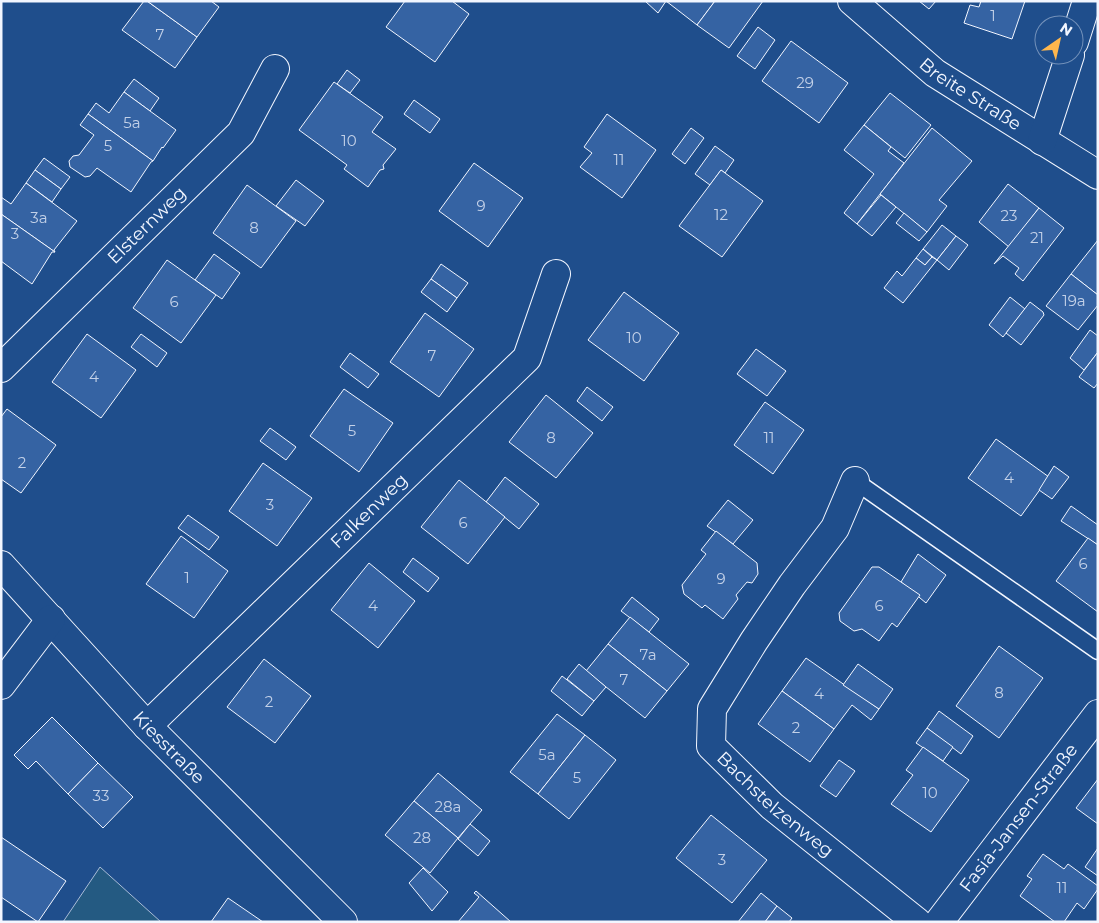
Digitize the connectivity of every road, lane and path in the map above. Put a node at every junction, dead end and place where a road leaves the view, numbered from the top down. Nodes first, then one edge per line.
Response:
1 (852, 1) edge
2 (1087, 1) edge
3 (1083, 15) edge
4 (1067, 65) edge
5 (275, 69) dead end
6 (1042, 141) junction
7 (1098, 175) edge
8 (556, 274) dead end
9 (1, 368) edge
10 (855, 481) joint
11 (1, 565) edge
12 (51, 619) junction
13 (1098, 651) edge
14 (1, 686) edge
15 (1098, 714) edge
16 (148, 726) junction
17 (340, 920) edge
18 (917, 922) edge
19 (939, 922) edge

1 - 6 street, Breite Straße
2 - 3 street
4 - 6 street
5 - 9 street, Elsternweg
6 - 7 street, Breite Straße
8 - 16 street, Falkenweg
10 - 13 lane
10 - 18 street, Bachstelzenweg
11 - 12 street, Kiesstraße
12 - 14 street
12 - 16 street, Kiesstraße
15 - 19 street, Fasia-Jansen-Straße
16 - 17 street, Kiesstraße

